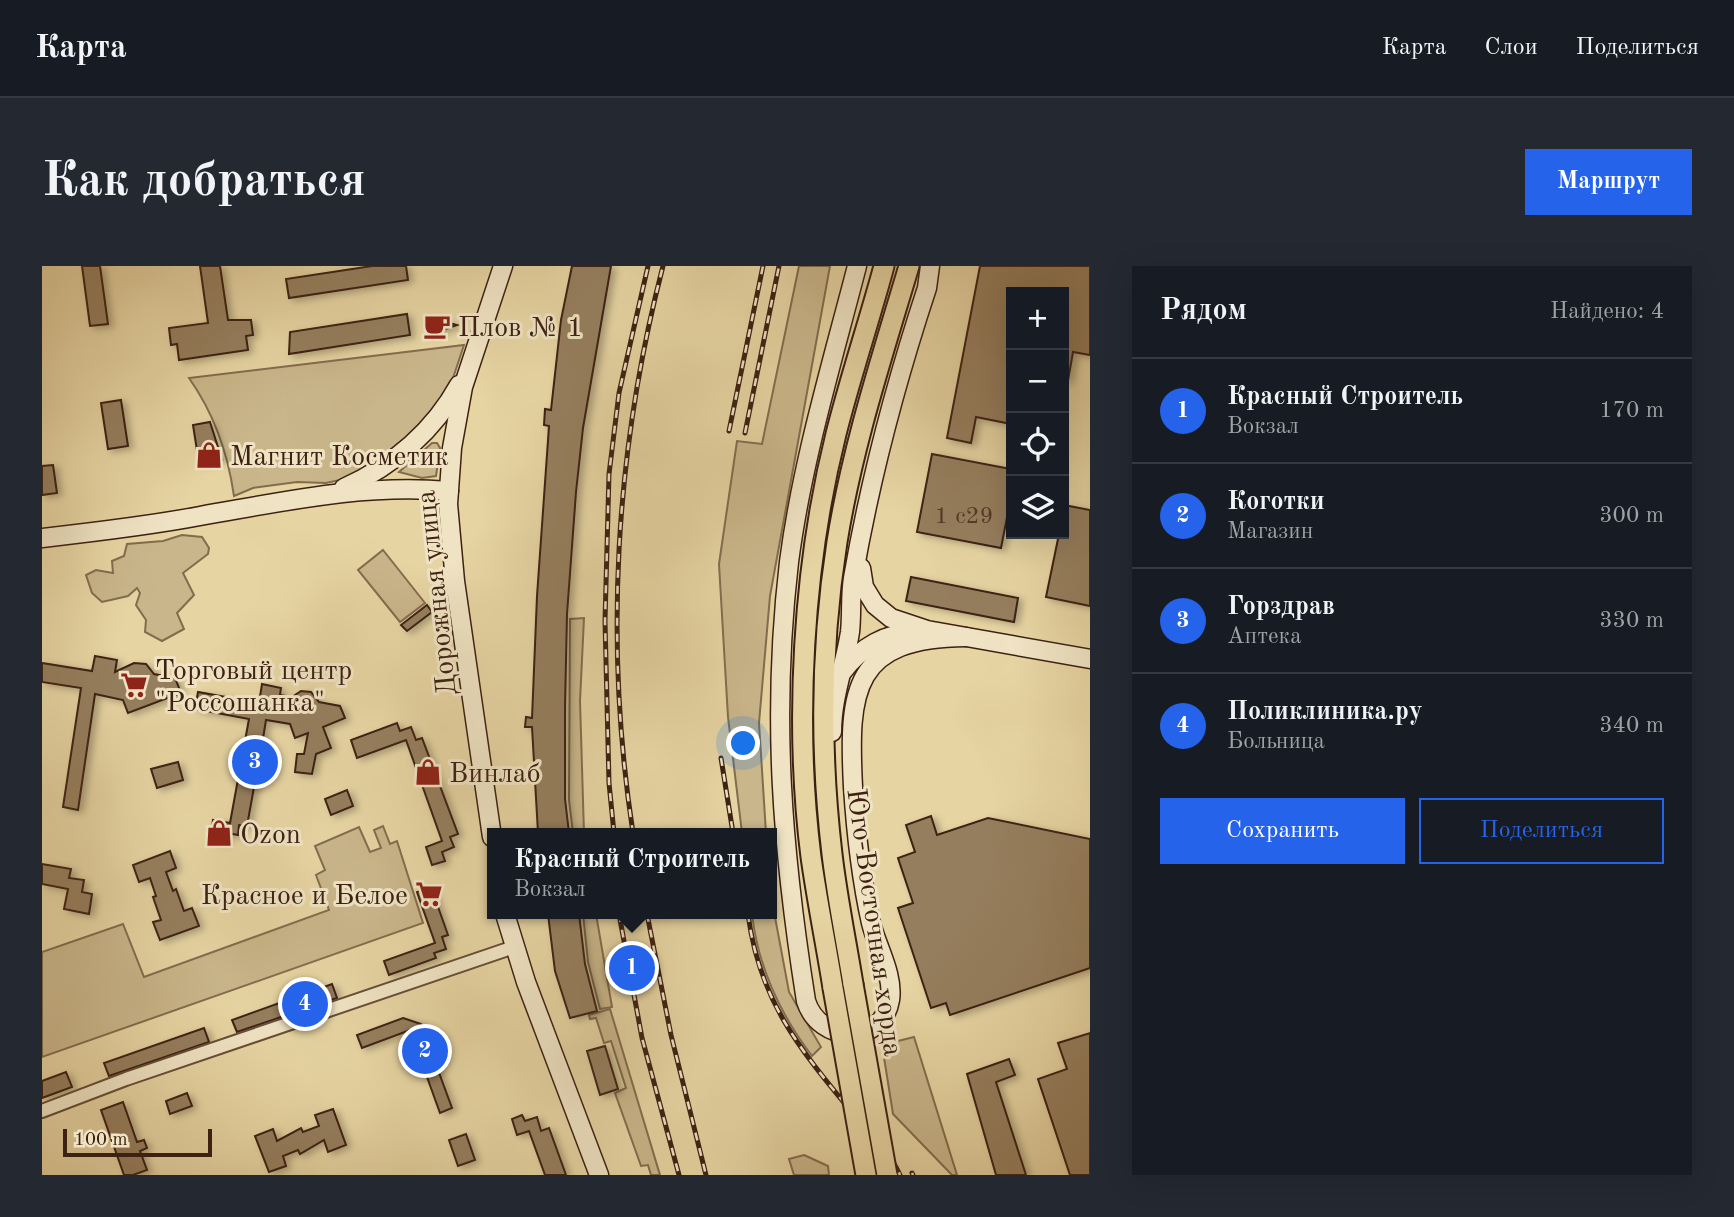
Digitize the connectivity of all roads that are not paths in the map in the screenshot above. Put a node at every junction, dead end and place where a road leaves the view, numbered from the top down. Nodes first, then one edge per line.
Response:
1 (503, 266) edge
2 (856, 266) edge
3 (884, 266) edge
4 (909, 266) edge
5 (932, 266) edge
6 (469, 367) junction
7 (449, 491) junction
8 (328, 495) junction
9 (863, 533) junction
10 (42, 538) edge
11 (789, 560) junction
12 (927, 630) junction
13 (966, 637) junction
14 (1090, 659) edge
15 (842, 672) junction
16 (805, 696) junction
17 (491, 828) edge
18 (832, 854) junction
19 (506, 919) edge
20 (514, 947) junction
21 (42, 1111) edge
22 (599, 1175) edge
23 (866, 1175) edge
24 (887, 1175) edge

1 - 6 street, Дорожная улица
2 - 11 street
3 - 16 main road, Юго-Восточная хорда
4 - 18 main road, Юго-Восточная хорда
5 - 9 street
6 - 7 street, Дорожная улица
6 - 8 street
7 - 8 street
7 - 17 street, Дорожная улица
8 - 10 street
9 - 12 street
9 - 15 street
11 - 13 street
11 - 16 street
12 - 13 street
12 - 15 street
13 - 14 street
15 - 18 street
16 - 23 main road, Юго-Восточная хорда, bridge
18 - 24 main road, Юго-Восточная хорда, bridge
19 - 20 street
20 - 21 street
20 - 22 street

